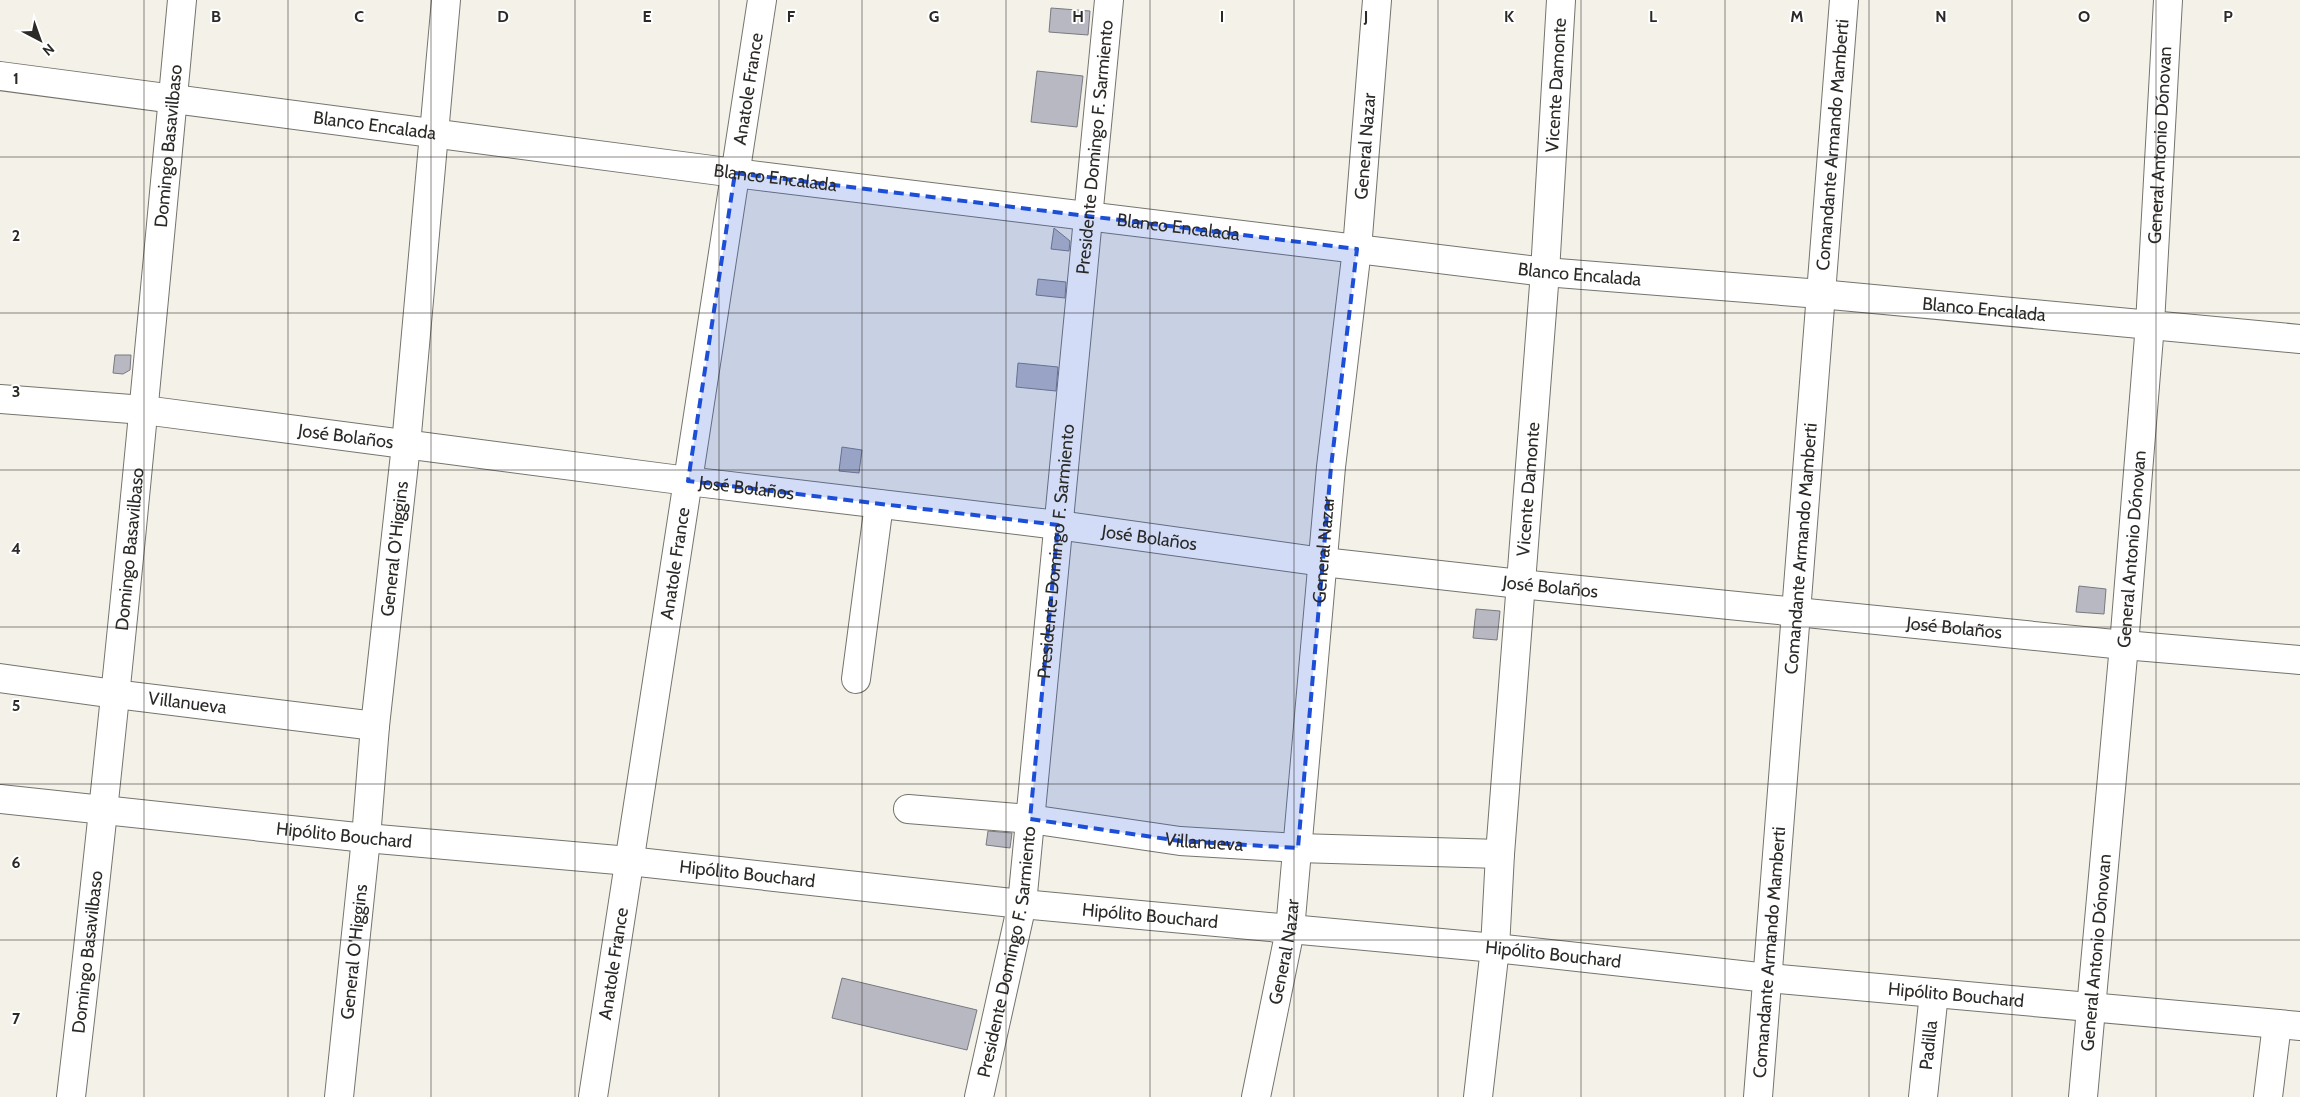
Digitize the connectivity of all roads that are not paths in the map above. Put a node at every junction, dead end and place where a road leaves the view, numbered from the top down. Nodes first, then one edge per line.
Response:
1 (182, 0) edge
2 (446, 0) edge
3 (762, 0) edge
4 (1109, 0) edge
5 (1377, 0) edge
6 (1561, 0) edge
7 (1844, 0) edge
8 (2168, 0) edge
9 (0, 76) edge
10 (172, 98) junction
11 (432, 134) junction
12 (736, 173) junction
13 (1088, 218) junction
14 (1357, 249) junction
15 (1545, 272) junction
16 (1820, 294) junction
17 (2150, 324) junction
18 (2300, 339) edge
19 (0, 399) edge
20 (144, 410) junction
21 (406, 445) junction
22 (688, 481) junction
23 (879, 504) junction
24 (1058, 525) junction
25 (1324, 562) junction
26 (1520, 584) junction
27 (1796, 613) junction
28 (2124, 645) junction
29 (2300, 660) edge
30 (0, 678) edge
31 (856, 679) dead end
32 (115, 694) junction
33 (375, 726) junction
34 (0, 799) edge
35 (908, 809) dead end
36 (105, 810) junction
37 (1030, 819) junction
38 (366, 838) junction
39 (1298, 848) junction
40 (1500, 854) junction
41 (630, 861) junction
42 (1022, 904) junction
43 (1290, 930) junction
44 (1495, 948) junction
45 (1768, 978) junction
46 (1934, 993) junction
47 (2092, 1006) junction
48 (2288, 1025) edge
49 (71, 1097) edge
50 (339, 1097) edge
51 (593, 1097) edge
52 (979, 1097) edge
53 (1256, 1097) edge
54 (1478, 1097) edge
55 (1758, 1097) edge
56 (1923, 1097) edge
57 (2083, 1097) edge
58 (2268, 1097) edge

1 - 10 street, Domingo Basavilbaso
2 - 11 street, General O'Higgins
3 - 12 street, Anatole France
4 - 13 street, Presidente Domingo F. Sarmiento
5 - 14 street, General Nazar
6 - 15 street, Vicente Damonte
7 - 16 street, Comandante Armando Mamberti
8 - 17 street, General Antonio Dónovan
9 - 10 street, Blanco Encalada
10 - 11 street, Blanco Encalada
10 - 20 street, Domingo Basavilbaso
11 - 12 street, Blanco Encalada
11 - 21 street, General O'Higgins
12 - 13 street, Blanco Encalada
12 - 22 street, Anatole France
13 - 14 street, Blanco Encalada
13 - 24 street, Presidente Domingo F. Sarmiento
14 - 15 street, Blanco Encalada
14 - 25 street, General Nazar
15 - 16 street, Blanco Encalada
15 - 26 street, Vicente Damonte
16 - 17 street, Blanco Encalada
16 - 27 street, Comandante Armando Mamberti
17 - 18 street, Blanco Encalada
17 - 28 street, General Antonio Dónovan
19 - 20 street, José Bolaños
20 - 21 street, José Bolaños
20 - 32 street, Domingo Basavilbaso
21 - 22 street, José Bolaños
21 - 33 street, General O'Higgins
22 - 23 street, José Bolaños
22 - 41 street, Anatole France
23 - 24 street, José Bolaños
23 - 31 street
24 - 25 street, José Bolaños
24 - 37 street, Presidente Domingo F. Sarmiento
25 - 26 street, José Bolaños
25 - 39 street, General Nazar
26 - 27 street, José Bolaños
26 - 40 street, Vicente Damonte
27 - 28 street, José Bolaños
27 - 45 street, Comandante Armando Mamberti
28 - 29 street, José Bolaños
28 - 47 street, General Antonio Dónovan
30 - 32 street, Villanueva
32 - 33 street, Villanueva
32 - 36 street, Domingo Basavilbaso
33 - 38 street, General O'Higgins
34 - 36 street, Hipólito Bouchard
35 - 37 street, Villanueva
36 - 38 street, Hipólito Bouchard
36 - 49 street, Domingo Basavilbaso
37 - 39 street, Villanueva
37 - 42 street, Presidente Domingo F. Sarmiento
38 - 41 street, Hipólito Bouchard
38 - 50 street, General O'Higgins
39 - 40 street, Villanueva
39 - 43 street, General Nazar
40 - 44 street, Vicente Damonte
41 - 42 street, Hipólito Bouchard
41 - 51 street, Anatole France
42 - 43 street, Hipólito Bouchard
42 - 52 street, Presidente Domingo F. Sarmiento
43 - 44 street, Hipólito Bouchard
43 - 53 street, General Nazar
44 - 45 street, Hipólito Bouchard
44 - 54 street, Vicente Damonte
45 - 46 street, Hipólito Bouchard
45 - 55 street, Comandante Armando Mamberti
46 - 47 street, Hipólito Bouchard
46 - 56 street, Padilla
47 - 48 street, Hipólito Bouchard
47 - 57 street, General Antonio Dónovan
48 - 58 street

